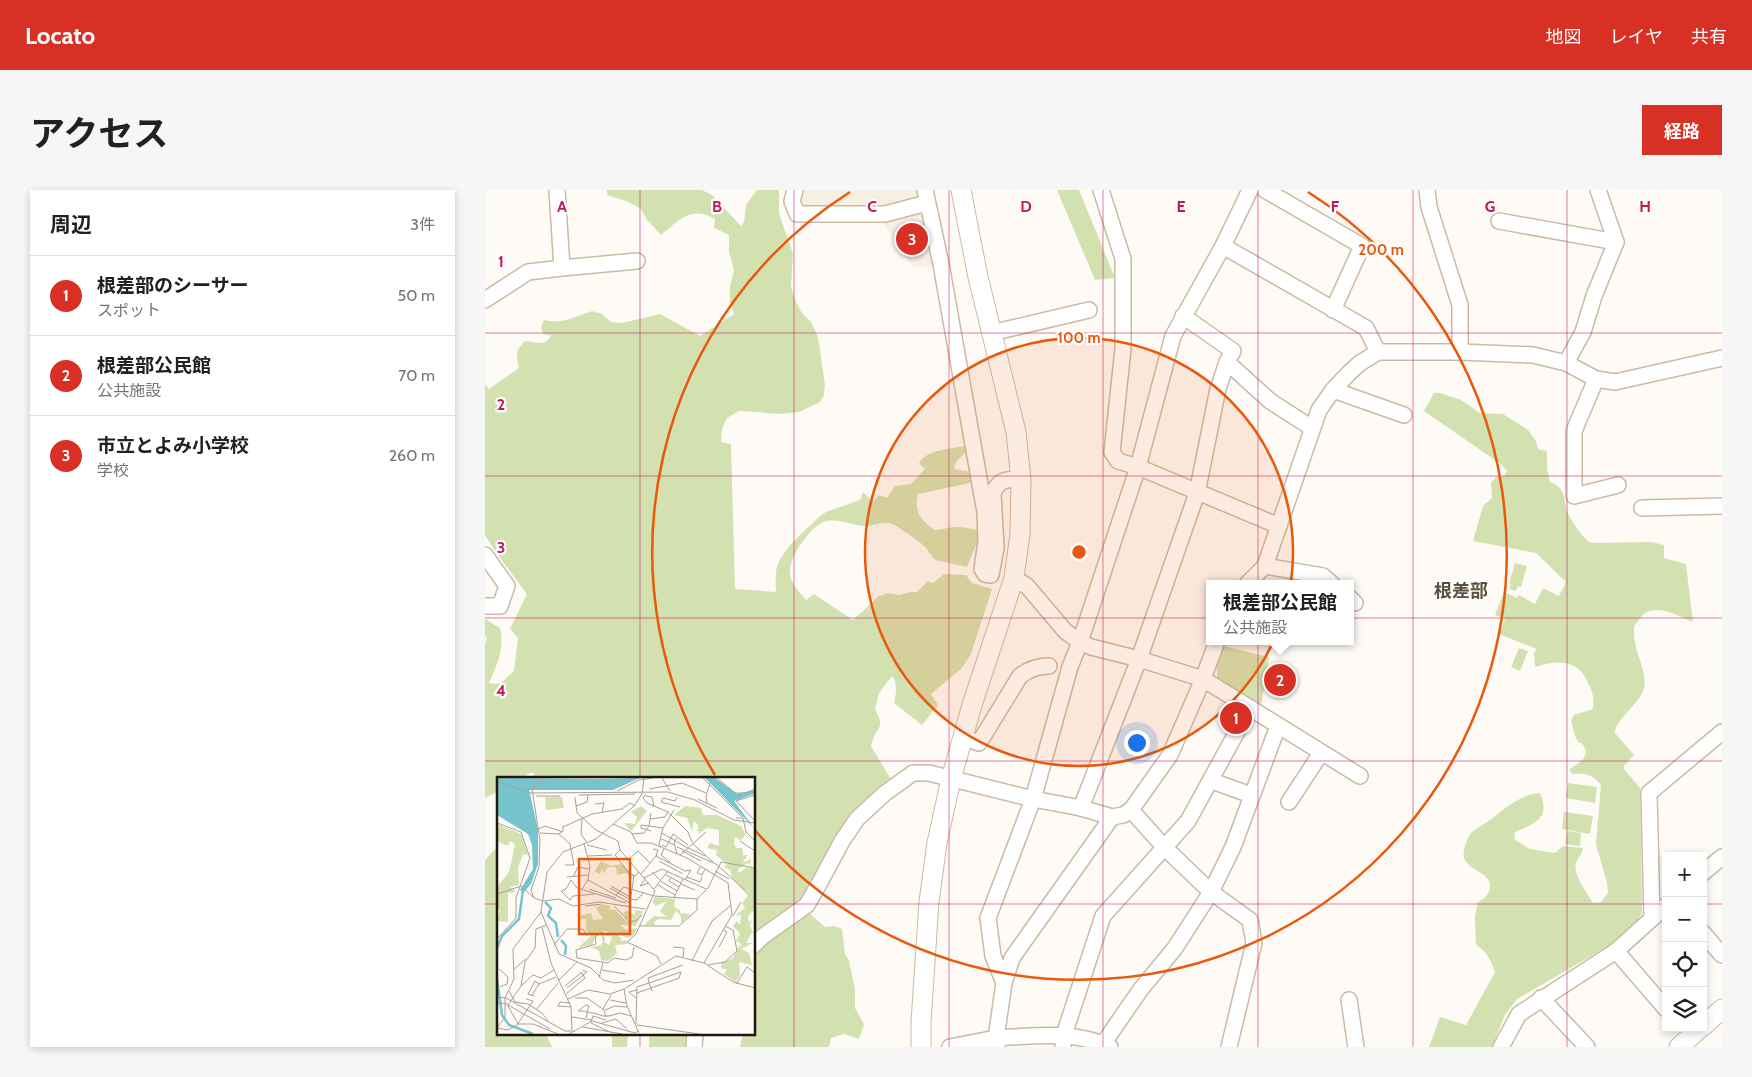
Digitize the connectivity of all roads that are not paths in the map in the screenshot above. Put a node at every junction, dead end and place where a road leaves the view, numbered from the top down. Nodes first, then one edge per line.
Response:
1 (557, 190) edge
2 (795, 190) edge
3 (961, 190) edge
4 (1101, 190) edge
5 (1250, 190) edge
6 (1265, 190) edge
7 (1427, 190) edge
8 (1598, 190) edge
9 (926, 197) edge
10 (1499, 221) dead end
11 (1616, 242) junction
12 (1223, 246) junction
13 (637, 261) dead end
14 (562, 268) junction
15 (485, 300) edge
16 (1089, 310) dead end
17 (1333, 310) junction
18 (1183, 316) junction
19 (991, 333) junction
20 (1378, 352) junction
21 (1460, 352) junction
22 (1722, 358) edge
23 (1227, 362) junction
24 (1566, 363) junction
25 (1596, 379) junction
26 (1333, 390) junction
27 (1405, 415) dead end
28 (1312, 428) junction
29 (1138, 467) junction
30 (1021, 479) junction
31 (1618, 485) dead end
32 (1197, 493) junction
33 (1722, 506) edge
34 (1642, 508) dead end
35 (1279, 526) junction
36 (485, 555) edge
37 (1265, 566) junction
38 (1013, 578) junction
39 (1251, 580) edge
40 (1328, 580) edge
41 (485, 606) edge
42 (1080, 642) junction
43 (1216, 645) edge
44 (1139, 659) junction
45 (1049, 666) dead end
46 (1203, 679) junction
47 (1250, 708) junction
48 (1278, 726) junction
49 (1722, 732) edge
50 (963, 738) junction
51 (1321, 753) junction
52 (1360, 776) dead end
53 (951, 779) junction
54 (1212, 781) junction
55 (1251, 795) junction
56 (1033, 799) junction
57 (1289, 802) dead end
58 (1081, 808) junction
59 (1131, 810) junction
60 (1112, 817) junction
61 (1165, 848) junction
62 (1722, 857) edge
63 (1707, 870) edge
64 (1211, 892) junction
65 (1662, 909) edge
66 (1652, 918) junction
67 (1707, 938) edge
68 (755, 944) edge
69 (1615, 950) junction
70 (1722, 955) edge
71 (1004, 983) junction
72 (1541, 998) junction
73 (1349, 1000) dead end
74 (1662, 1004) edge
75 (695, 1034) edge
76 (1063, 1041) edge
77 (997, 1043) edge
78 (1106, 1045) edge
79 (694, 1047) edge
80 (921, 1047) edge
81 (950, 1047) edge
82 (1229, 1047) edge
83 (1357, 1047) edge
84 (1501, 1047) edge
85 (1587, 1047) edge

1 - 14 street
2 - 9 street
3 - 19 street
4 - 29 street
5 - 12 street
6 - 17 street
7 - 21 street
8 - 11 street
9 - 30 street
10 - 11 street
11 - 24 street
12 - 17 street
12 - 18 street
13 - 14 street
14 - 15 street
16 - 19 street
17 - 20 street
18 - 23 street
18 - 29 street
19 - 30 street
20 - 21 street
20 - 26 street
21 - 24 street
22 - 25 street
23 - 28 street
23 - 32 street
24 - 25 street
25 - 31 street
26 - 27 street
26 - 28 street
28 - 35 street
29 - 32 street
29 - 42 street
30 - 38 street
32 - 35 street
32 - 44 street
33 - 34 street
35 - 37 street
36 - 41 street
37 - 39 street
37 - 40 street
38 - 42 street
38 - 50 street
42 - 44 street
42 - 56 street
43 - 46 street
44 - 46 street
44 - 58 street
45 - 50 street
46 - 47 street
46 - 59 street
47 - 48 street
47 - 54 street
48 - 51 street
48 - 55 street
49 - 66 street
50 - 53 street
51 - 52 street
51 - 57 street
53 - 56 street
53 - 68 street
53 - 80 street
54 - 55 street
54 - 61 street
55 - 64 street
56 - 58 street
56 - 71 street
58 - 60 street
59 - 60 street
59 - 61 street
60 - 71 street
61 - 64 street
61 - 76 street
62 - 63 street
64 - 78 street
64 - 82 street
65 - 66 street
66 - 69 street
67 - 70 street
69 - 72 street
69 - 74 street
71 - 77 street
72 - 84 street
72 - 85 street
73 - 83 street
75 - 79 street
76 - 77 street
76 - 78 street
77 - 81 street

